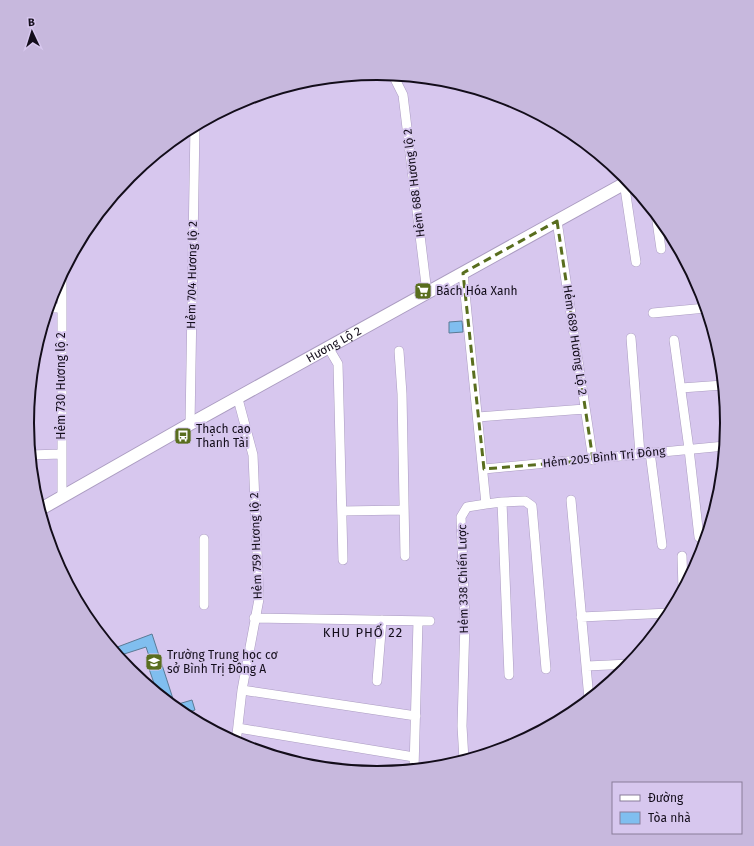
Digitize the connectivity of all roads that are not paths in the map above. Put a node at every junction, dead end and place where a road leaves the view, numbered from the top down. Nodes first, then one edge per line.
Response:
1 (396, 81) edge
2 (195, 133) edge
3 (622, 182) edge
4 (627, 188) edge
5 (557, 221) junction
6 (658, 227) edge
7 (662, 249) dead end
8 (636, 262) dead end
9 (463, 273) junction
10 (62, 288) edge
11 (427, 293) junction
12 (54, 308) edge
13 (61, 308) junction
14 (700, 309) edge
15 (653, 313) dead end
16 (631, 338) dead end
17 (674, 340) dead end
18 (328, 347) junction
19 (399, 352) dead end
20 (718, 385) edge
21 (680, 388) junction
22 (238, 398) junction
23 (585, 409) junction
24 (478, 417) junction
25 (190, 424) junction
26 (719, 447) edge
27 (689, 449) junction
28 (645, 453) junction
29 (62, 454) junction
30 (36, 455) edge
31 (593, 460) junction
32 (484, 469) junction
33 (62, 497) junction
34 (571, 500) dead end
35 (502, 502) junction
36 (486, 504) junction
37 (45, 507) edge
38 (404, 510) junction
39 (342, 511) junction
40 (699, 537) dead end
41 (204, 539) dead end
42 (662, 545) dead end
43 (405, 556) dead end
44 (682, 556) dead end
45 (343, 560) dead end
46 (683, 579) edge
47 (204, 605) dead end
48 (662, 613) edge
49 (581, 617) junction
50 (254, 618) junction
51 (382, 620) junction
52 (418, 621) junction
53 (430, 621) dead end
54 (621, 664) edge
55 (586, 666) junction
56 (546, 669) dead end
57 (509, 675) dead end
58 (377, 681) dead end
59 (242, 690) junction
60 (589, 692) edge
61 (416, 716) junction
62 (238, 728) junction
63 (237, 736) edge
64 (464, 755) edge
65 (414, 757) junction
66 (414, 764) edge

1 - 11 street, Hẻm 688 Hương lộ 2
2 - 25 street, Hẻm 704 Hương lộ 2
3 - 5 main road, Hương Lộ 2
4 - 8 street
5 - 9 main road, Hương Lộ 2
5 - 23 street, Hẻm 689 Hương Lộ 2
6 - 7 street
9 - 11 main road, Hương Lộ 2
9 - 24 street
10 - 13 street, Hẻm 730 Hương lộ 2
11 - 18 main road, Hương Lộ 2
12 - 13 street
13 - 29 street, Hẻm 730 Hương lộ 2
14 - 15 street
16 - 28 street
17 - 21 street
18 - 22 main road, Hương Lộ 2
18 - 39 street
19 - 38 street
20 - 21 street
21 - 27 street
22 - 25 main road, Hương Lộ 2
22 - 50 street, Hẻm 759 Hương lộ 2
23 - 24 street
23 - 31 street, Hẻm 689 Hương Lộ 2
24 - 32 street
25 - 33 main road, Hương Lộ 2
26 - 27 street, Hẻm 205 Bình Trị Đông
27 - 28 street, Hẻm 205 Bình Trị Đông
27 - 40 street
28 - 31 street, Hẻm 205 Bình Trị Đông
28 - 42 street
29 - 30 street
29 - 33 street, Hẻm 730 Hương lộ 2
31 - 32 street, Hẻm 205 Bình Trị Đông
32 - 36 street
33 - 37 main road, Hương Lộ 2
34 - 49 street
35 - 36 street
35 - 56 street
35 - 57 street
36 - 64 street, Hẻm 338 Chiến Lược
38 - 39 street
38 - 43 street
39 - 45 street
41 - 47 street
44 - 46 street
48 - 49 street
49 - 55 street
50 - 51 street
50 - 59 street, Hẻm 759 Hương lộ 2
51 - 52 street
51 - 58 street
52 - 53 street
52 - 61 street
54 - 55 street
55 - 60 street
59 - 61 street
59 - 62 street, Hẻm 759 Hương lộ 2
61 - 65 street
62 - 63 street, Hẻm 759 Hương lộ 2
62 - 65 street
65 - 66 street

